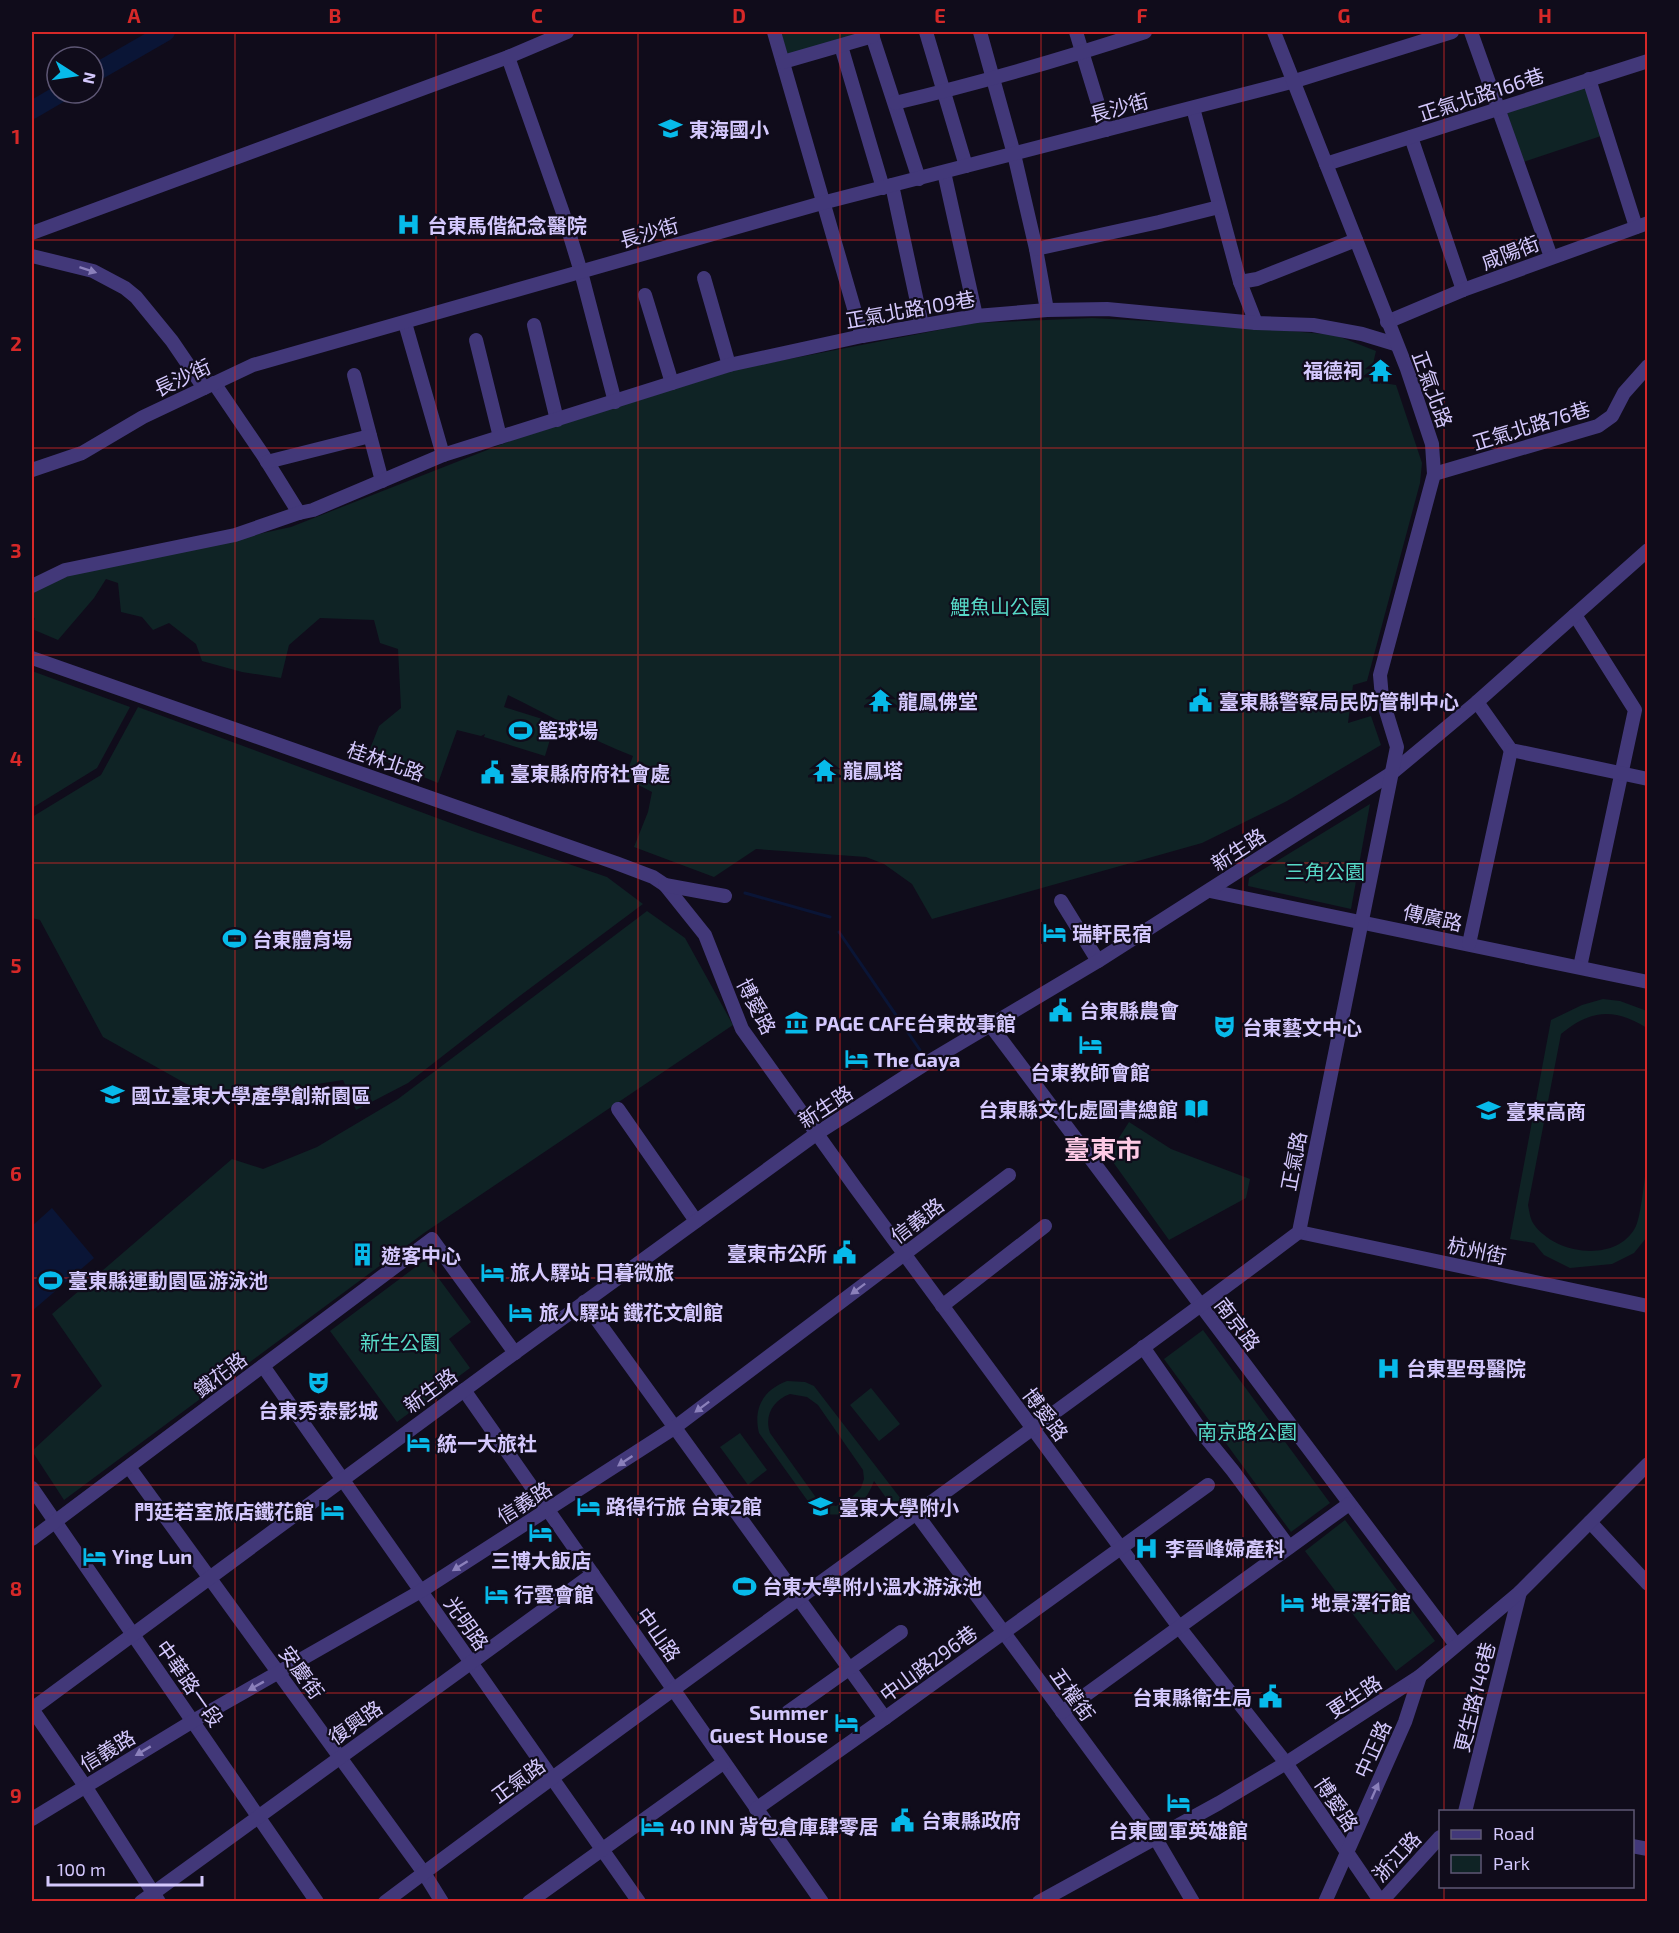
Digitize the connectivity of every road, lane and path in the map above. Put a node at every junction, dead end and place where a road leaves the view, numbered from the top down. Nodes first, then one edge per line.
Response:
1 (567, 32) edge
2 (774, 32) edge
3 (926, 32) edge
4 (980, 32) edge
5 (1076, 32) edge
6 (1145, 32) edge
7 (1274, 32) edge
8 (1452, 32) edge
9 (1471, 32) edge
10 (872, 34) edge
11 (841, 46) junction
12 (1083, 52) junction
13 (508, 57) junction
14 (1647, 61) edge
15 (783, 62) junction
16 (993, 78) junction
17 (1589, 80) junction
18 (1295, 81) junction
19 (944, 92) junction
20 (895, 103) junction
21 (1192, 108) junction
22 (1499, 108) junction
23 (1106, 130) junction
24 (1411, 136) junction
25 (1014, 154) junction
26 (1326, 164) junction
27 (966, 166) junction
28 (944, 172) junction
29 (919, 178) junction
30 (887, 187) junction
31 (822, 203) junction
32 (1219, 207) junction
33 (1642, 225) edge
34 (32, 233) edge
35 (1356, 240) junction
36 (1036, 249) junction
37 (32, 256) edge
38 (1551, 257) junction
39 (581, 272) junction
40 (704, 278) dead end
41 (1240, 282) junction
42 (1463, 290) junction
43 (645, 295) dead end
44 (1047, 310) junction
45 (976, 316) junction
46 (405, 322) junction
47 (1388, 322) junction
48 (1256, 323) junction
49 (922, 325) junction
50 (534, 326) dead end
51 (862, 336) junction
52 (476, 340) dead end
53 (1395, 344) junction
54 (729, 365) junction
55 (1647, 366) edge
56 (354, 375) dead end
57 (672, 383) junction
58 (209, 386) junction
59 (615, 402) junction
60 (557, 420) junction
61 (370, 436) junction
62 (500, 437) junction
63 (443, 455) junction
64 (267, 462) junction
65 (32, 470) edge
66 (1434, 474) junction
67 (382, 481) junction
68 (299, 513) junction
69 (1647, 550) edge
70 (32, 586) edge
71 (1575, 615) junction
72 (32, 658) edge
73 (1477, 702) junction
74 (1511, 750) junction
75 (1392, 773) junction
76 (1621, 774) junction
77 (1647, 779) edge
78 (665, 885) junction
79 (1210, 891) junction
80 (725, 896) dead end
81 (1061, 901) dead end
82 (1362, 922) junction
83 (705, 935) joint
84 (1469, 944) junction
85 (1098, 961) junction
86 (1580, 968) junction
87 (1647, 981) edge
88 (991, 1026) junction
89 (618, 1109) dead end
90 (816, 1134) junction
91 (1009, 1175) dead end
92 (696, 1221) junction
93 (1045, 1226) dead end
94 (1299, 1232) junction
95 (905, 1254) junction
96 (584, 1302) junction
97 (942, 1306) junction
98 (1200, 1306) junction
99 (1647, 1306) edge
100 (1143, 1347) junction
101 (515, 1353) junction
102 (263, 1366) junction
103 (464, 1390) junction
104 (674, 1428) junction
105 (1032, 1428) junction
106 (1647, 1464) edge
107 (129, 1467) junction
108 (342, 1479) junction
109 (1208, 1485) dead end
110 (32, 1488) edge
111 (1349, 1504) junction
112 (548, 1510) junction
113 (915, 1512) junction
114 (1590, 1522) junction
115 (54, 1523) junction
116 (32, 1539) edge
117 (1289, 1547) junction
118 (1121, 1548) junction
119 (593, 1574) junction
120 (210, 1577) junction
121 (1647, 1584) edge
122 (421, 1591) junction
123 (1520, 1592) junction
124 (799, 1597) junction
125 (1179, 1627) junction
126 (900, 1632) dead end
127 (1003, 1633) junction
128 (132, 1634) junction
129 (1455, 1645) junction
130 (472, 1663) junction
131 (849, 1668) junction
132 (279, 1673) junction
133 (1420, 1676) junction
134 (674, 1688) junction
135 (32, 1709) edge
136 (788, 1712) dead end
137 (1062, 1712) junction
138 (885, 1718) junction
139 (193, 1721) junction
140 (339, 1757) junction
141 (723, 1762) junction
142 (1286, 1763) junction
143 (553, 1779) junction
144 (85, 1786) junction
145 (756, 1809) junction
146 (1465, 1810) edge
147 (258, 1815) junction
148 (32, 1818) edge
149 (1156, 1839) junction
150 (1439, 1839) edge
151 (603, 1850) junction
152 (1347, 1854) junction
153 (423, 1873) junction
154 (156, 1897) edge
155 (815, 1899) edge
156 (141, 1902) edge
157 (317, 1902) edge
158 (385, 1902) edge
159 (441, 1902) edge
160 (529, 1902) edge
161 (639, 1902) edge
162 (1039, 1902) edge
163 (1193, 1902) edge
164 (1325, 1902) edge
165 (1381, 1902) edge

1 - 13 street
2 - 15 street
3 - 19 street
4 - 16 street
5 - 12 street
6 - 12 street
7 - 18 street, 正氣北路
8 - 18 street, 長沙街
9 - 22 street
10 - 11 street
10 - 20 street
11 - 15 street
11 - 30 street
12 - 16 street
12 - 23 street
13 - 34 street
13 - 39 street
14 - 17 street, 正氣北路166巷
15 - 31 street
16 - 19 street
16 - 25 street
17 - 22 street, 正氣北路166巷
17 - 33 street
18 - 21 street, 長沙街
18 - 26 street, 正氣北路
19 - 20 street
19 - 27 street
20 - 29 street
21 - 23 street, 長沙街
21 - 32 street
22 - 24 street, 正氣北路166巷
22 - 38 street
23 - 25 street, 長沙街
24 - 26 street, 正氣北路166巷
24 - 42 street
25 - 27 street, 長沙街
25 - 36 street
26 - 35 street, 正氣北路
27 - 28 street, 長沙街
28 - 29 street, 長沙街
28 - 45 street
29 - 30 street, 長沙街
30 - 31 street, 長沙街
30 - 49 street
31 - 39 street, 長沙街
31 - 51 street
32 - 36 street
32 - 41 street
33 - 38 street, 咸陽街
35 - 41 street
35 - 47 street, 正氣北路
36 - 44 street
37 -> 58 street
38 - 42 street, 咸陽街
39 - 46 street, 長沙街
39 - 59 street
40 - 54 street
41 - 48 street
42 - 47 street, 咸陽街
43 - 57 street
44 - 45 street, 正氣北路109巷
44 - 48 street, 正氣北路109巷
45 - 49 street, 正氣北路109巷
46 - 58 street, 長沙街
46 - 63 street
47 - 53 street, 正氣北路
48 - 53 street, 正氣北路109巷
49 - 51 street, 正氣北路109巷
50 - 60 street
51 - 54 street, 正氣北路109巷
52 - 62 street
53 - 66 street, 正氣北路
54 - 57 street, 正氣北路109巷
55 - 66 street, 正氣北路76巷
56 - 61 street
57 - 59 street, 正氣北路109巷
58 - 64 street
58 - 65 street, 長沙街
59 - 60 street, 正氣北路109巷
60 - 62 street, 正氣北路109巷
61 - 64 street
61 - 67 street
62 - 63 street, 正氣北路109巷
63 - 67 street, 正氣北路109巷
64 - 68 street
66 - 75 street, 正氣北路
67 - 68 street, 正氣北路109巷
68 - 70 street, 正氣北路109巷
69 - 71 street, 新生路
71 - 73 street, 新生路
71 - 76 street
72 - 78 street, 桂林北路
73 - 74 street
73 - 75 street, 新生路
74 - 76 street
74 - 84 street
75 - 79 street, 新生路
75 - 82 street, 正氣路
76 - 77 street
76 - 86 street
78 - 80 street
78 - 83 street, 桂林北路
79 - 82 street, 傳廣路
79 - 85 street, 新生路
81 - 85 street
82 - 84 street, 傳廣路
82 - 94 street, 正氣路
83 - 90 street, 博愛路
84 - 86 street, 傳廣路
85 - 88 street, 新生路
86 - 87 street, 傳廣路
88 - 90 street, 新生路
88 - 98 street, 南京路
89 - 92 street
90 - 92 street, 新生路
90 - 95 street, 博愛路
91 - 95 street, 信義路
92 - 96 street, 新生路
93 - 97 street
94 - 98 street
94 - 99 street, 杭州街
95 - 97 street, 博愛路
95 -> 104 street, 信義路
96 - 101 street, 新生路
96 - 104 street
97 - 105 street, 博愛路
98 - 100 street
98 - 111 street, 南京路
100 - 105 street
100 - 117 street
101 - 102 street, 鐵花路
101 - 103 street, 新生路
102 - 107 street, 鐵花路
102 - 108 street, 光明路
103 - 108 street, 新生路
103 - 112 street, 中山路
104 -> 112 street, 信義路
104 - 124 street
105 - 113 street, 正氣路
105 - 118 street, 博愛路
106 - 114 street, 更生路
107 - 115 street, 鐵花路
107 - 120 street, 安慶街
108 - 120 street, 新生路
108 - 122 street, 光明路
109 - 118 street, 中山路296巷
110 - 115 street, 中華路一段
111 - 117 street
111 - 129 street, 南京路
112 - 119 street, 中山路
112 -> 122 street, 信義路
113 - 124 street, 正氣路
113 - 127 street, 五權街
114 - 121 street
114 - 123 street, 更生路
115 - 116 street, 鐵花路
115 - 128 street, 中華路一段
117 - 125 street
118 - 125 street, 博愛路
118 - 127 street, 中山路296巷
119 - 130 street, 復興路
119 - 134 street, 中山路
120 - 128 street, 新生路
120 - 132 street, 安慶街
122 - 130 street, 光明路
122 - 132 street, 信義路
123 - 129 street, 更生路
123 - 146 street, 更生路148巷
124 - 131 street
124 - 134 street, 正氣路
125 - 137 street
125 - 142 street, 博愛路
126 - 131 street
127 - 137 street, 五權街
127 - 138 street, 中山路296巷
128 - 135 street, 新生路
128 - 139 street, 中華路一段
129 - 133 street, 更生路
130 - 140 street, 復興路
130 - 143 street, 光明路
131 - 136 street
131 - 138 street
132 -> 139 street, 信義路
132 - 140 street, 安慶街
133 - 142 street, 更生路
152 -> 133 street, 中正路
134 - 141 street, 中山路
134 - 143 street, 正氣路
135 - 144 street
137 - 149 street, 五權街
138 - 145 street, 中山路296巷
139 -> 144 street, 信義路
139 - 147 street, 中華路一段
140 - 147 street, 復興路
140 - 153 street, 安慶街
141 - 145 street, 中山路
141 - 151 street
142 - 149 street, 更生路
142 - 152 street, 博愛路
143 - 151 street, 光明路
143 - 153 street, 正氣路
144 - 148 street, 信義路
144 - 154 street
145 - 155 street, 中山路
147 - 154 street, 復興路
147 - 157 street, 中華路一段
149 - 162 street, 更生路
149 - 163 street, 五權街
150 - 165 street, 浙江路
151 - 160 street
151 - 161 street, 光明路
152 - 164 street, 中正路
152 - 165 street, 博愛路
153 - 158 street, 正氣路
153 - 159 street, 安慶街
154 - 156 street, 復興路

